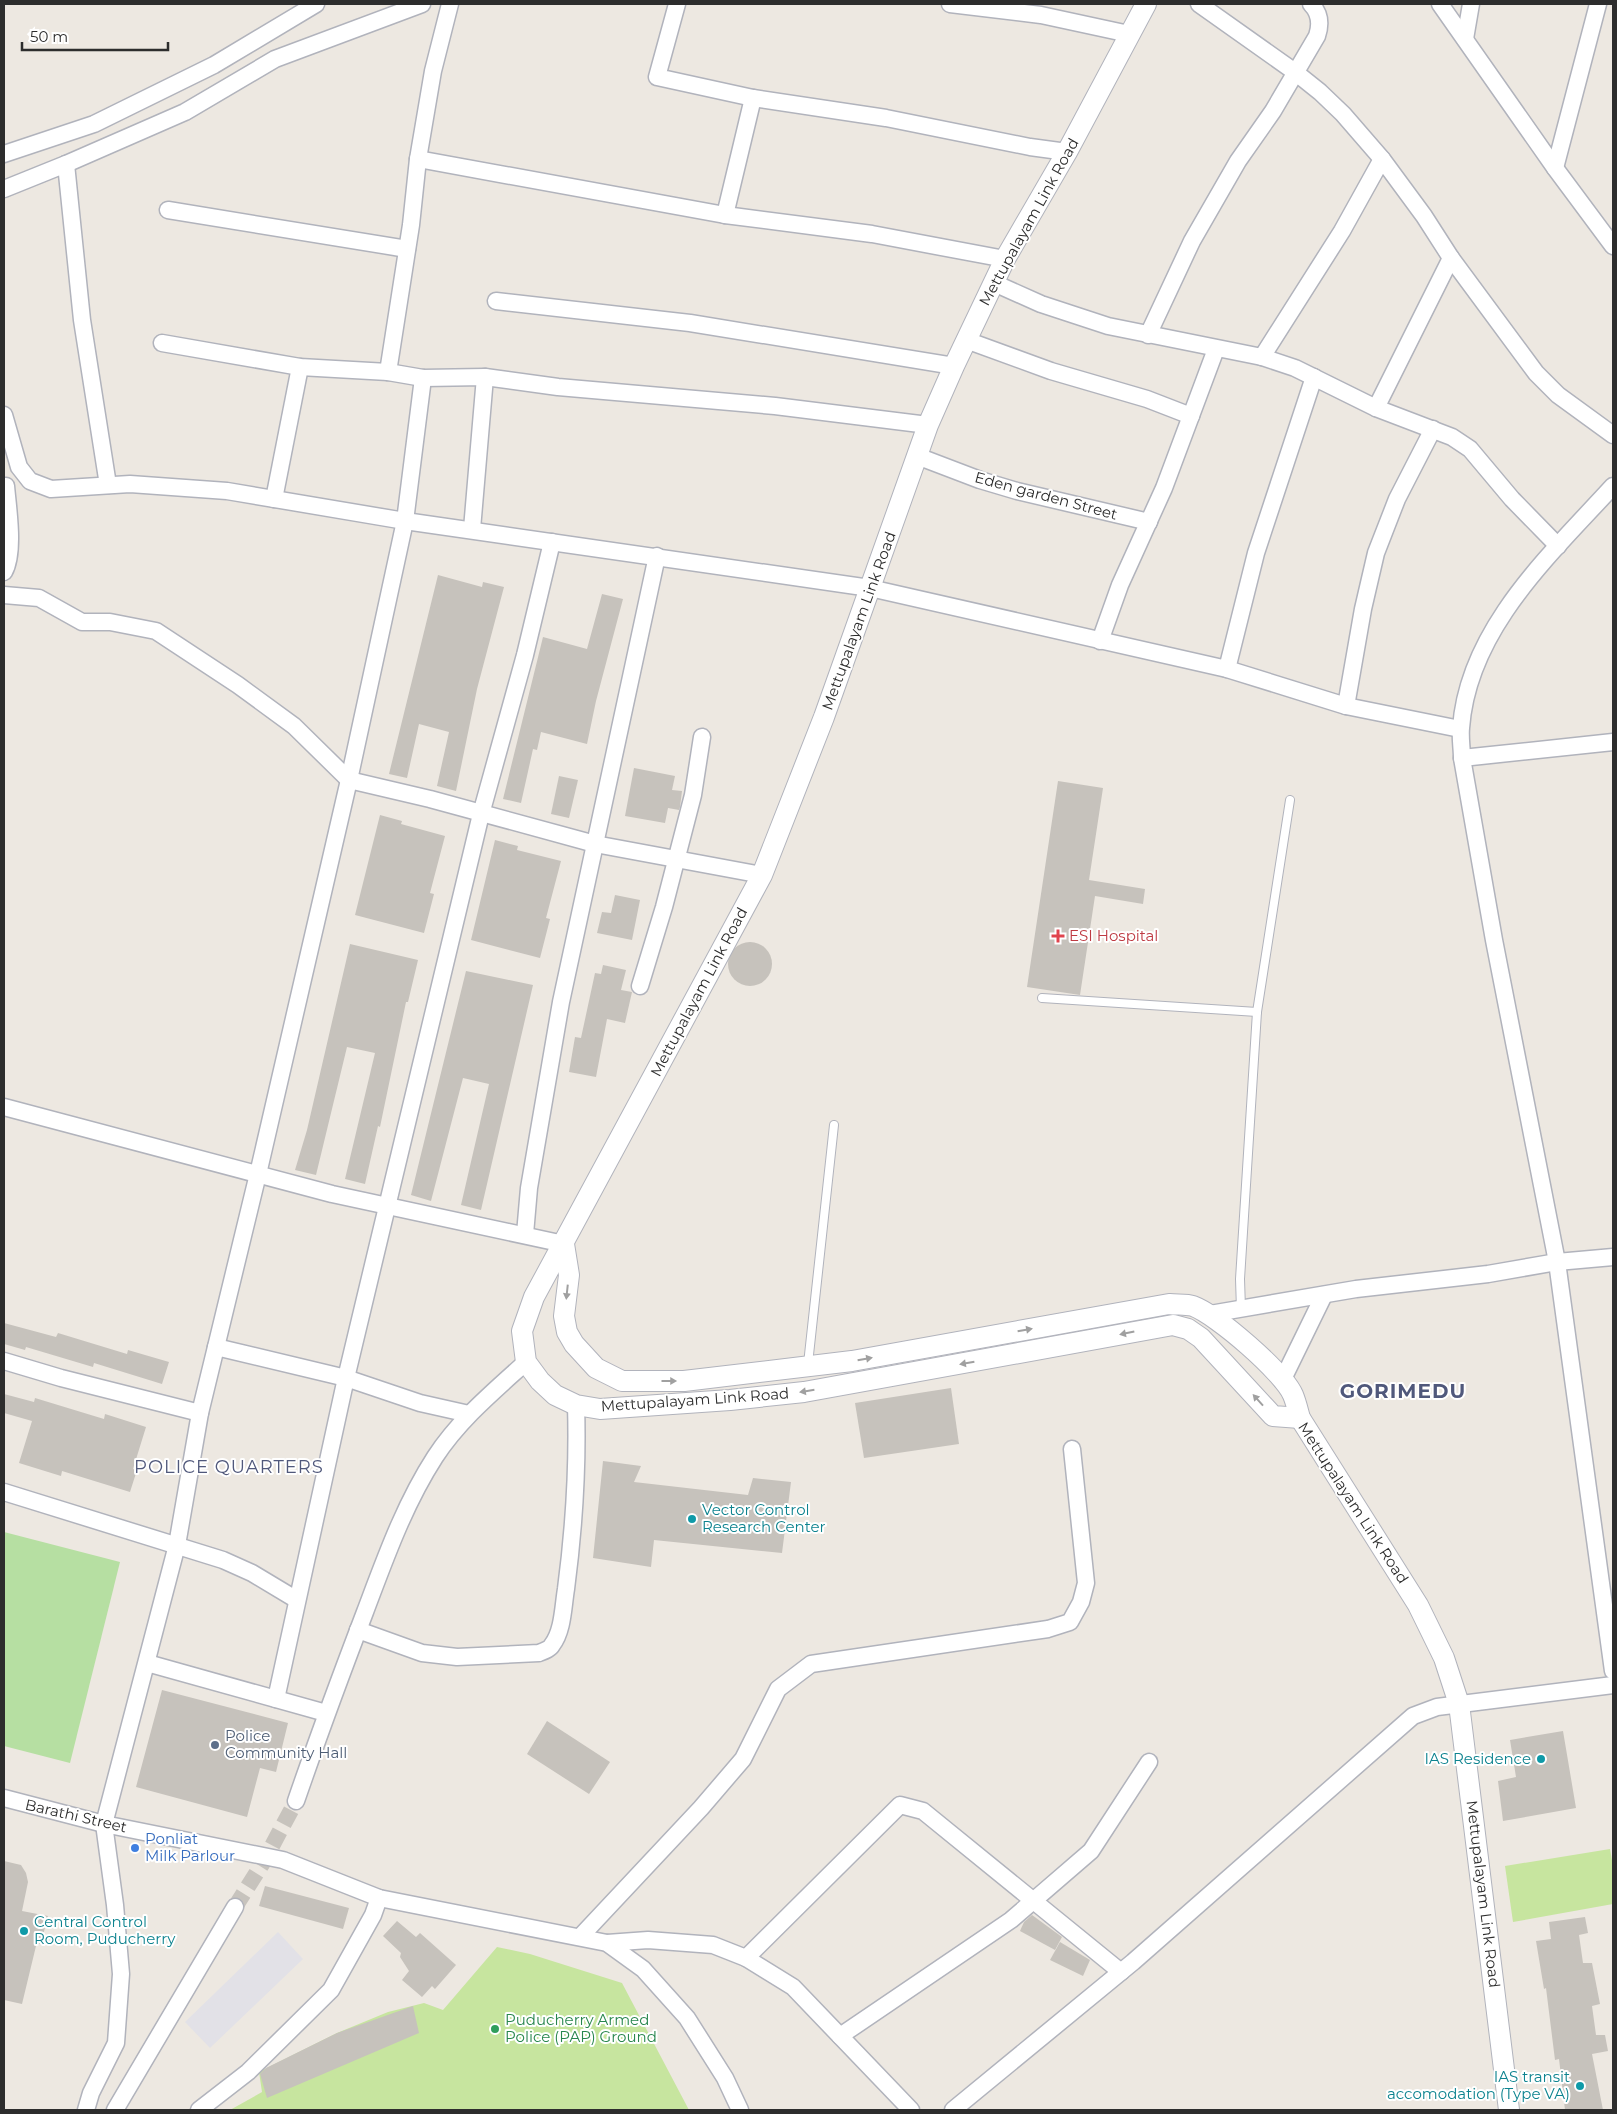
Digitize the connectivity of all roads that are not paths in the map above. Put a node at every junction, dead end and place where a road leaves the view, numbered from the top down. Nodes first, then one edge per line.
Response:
1 (316, 4) edge
2 (422, 4) edge
3 (677, 4) edge
4 (950, 4) edge
5 (1146, 4) edge
6 (1199, 4) edge
7 (1312, 4) edge
8 (1440, 4) edge
9 (1471, 4) edge
10 (1598, 4) edge
11 (450, 7) edge
12 (1042, 9) edge
13 (1129, 34) junction
14 (1465, 39) junction
15 (1295, 72) junction
16 (753, 98) junction
17 (1067, 152) junction
18 (4, 154) edge
19 (1382, 158) junction
20 (418, 160) junction
21 (66, 164) junction
22 (1554, 168) junction
23 (4, 189) edge
24 (168, 210) dead end
25 (724, 215) junction
26 (1611, 240) edge
27 (408, 250) junction
28 (1451, 258) junction
29 (1005, 259) junction
30 (994, 283) junction
31 (496, 301) dead end
32 (1148, 334) junction
33 (966, 340) junction
34 (162, 343) dead end
35 (1216, 348) junction
36 (1262, 358) junction
37 (954, 366) junction
38 (300, 367) junction
39 (388, 372) junction
40 (1314, 377) junction
41 (423, 378) junction
42 (485, 378) junction
43 (1376, 408) junction
44 (4, 415) edge
45 (1191, 416) junction
46 (928, 425) junction
47 (1433, 429) junction
48 (1613, 435) edge
49 (917, 456) junction
50 (30, 481) junction
51 (5, 486) edge
52 (108, 486) junction
53 (1613, 486) edge
54 (274, 499) junction
55 (405, 521) junction
56 (1149, 522) junction
57 (472, 529) junction
58 (552, 542) junction
59 (1558, 546) junction
60 (657, 556) junction
61 (4, 572) edge
62 (870, 588) junction
63 (4, 595) edge
64 (1100, 641) junction
65 (1227, 669) junction
66 (1346, 706) junction
67 (1460, 729) junction
68 (702, 737) dead end
69 (1613, 742) edge
70 (1462, 758) junction
71 (348, 780) junction
72 (1290, 800) dead end
73 (481, 814) junction
74 (595, 844) junction
75 (677, 859) junction
76 (762, 874) junction
77 (640, 986) dead end
78 (1042, 998) dead end
79 (1257, 1012) junction
80 (4, 1108) edge
81 (834, 1125) dead end
82 (258, 1174) junction
83 (387, 1205) junction
84 (525, 1234) junction
85 (564, 1244) junction
86 (1613, 1257) edge
87 (1557, 1262) junction
88 (1324, 1295) junction
89 (1240, 1309) junction
90 (1210, 1314) junction
91 (216, 1347) junction
92 (4, 1361) edge
93 (526, 1362) junction
94 (808, 1367) junction
95 (346, 1378) junction
96 (1282, 1381) junction
97 (576, 1405) junction
98 (200, 1413) junction
99 (469, 1414) junction
100 (1300, 1418) junction
101 (1072, 1448) dead end
102 (4, 1492) edge
103 (177, 1545) junction
104 (297, 1600) junction
105 (358, 1630) junction
106 (147, 1663) junction
107 (1613, 1671) edge
108 (1613, 1685) edge
109 (276, 1699) junction
110 (1459, 1704) junction
111 (326, 1713) junction
112 (1149, 1762) dead end
113 (4, 1798) edge
114 (296, 1801) tunnel mouth
115 (104, 1824) junction
116 (379, 1898) junction
117 (1034, 1900) junction
118 (235, 1907) tunnel mouth
119 (581, 1936) junction
120 (607, 1943) junction
121 (746, 1958) junction
122 (1121, 1972) junction
123 (840, 2036) junction
124 (86, 2110) edge
125 (115, 2110) edge
126 (199, 2110) edge
127 (740, 2110) edge
128 (911, 2110) edge
129 (953, 2110) edge
130 (1509, 2110) edge

1 - 18 street
2 - 21 street
3 - 16 street
4 - 12 street
5 - 13 street, Mettupalayam Link Road
6 - 15 street
7 - 15 street
8 - 14 street
9 - 14 street
10 - 22 street
11 - 20 street
12 - 13 street
13 - 17 street, Mettupalayam Link Road
14 - 22 street
15 - 19 street
15 - 32 street
16 - 17 street
16 - 25 street
17 - 29 street, Mettupalayam Link Road
19 - 28 street
19 - 36 street
20 - 25 street
20 - 27 street
21 - 23 street
21 - 52 street
22 - 26 street
24 - 27 street
25 - 29 street
27 - 39 street
28 - 43 street
28 - 48 street
29 - 30 street, Mettupalayam Link Road
30 - 32 street
30 - 33 street, Mettupalayam Link Road
31 - 37 street
32 - 35 street
33 - 37 street, Mettupalayam Link Road
33 - 45 street
34 - 38 street
35 - 36 street
35 - 45 street
36 - 40 street
37 - 46 street, Mettupalayam Link Road
38 - 39 street
38 - 54 street
39 - 41 street
40 - 43 street
40 - 65 street
41 - 42 street
41 - 55 street
42 - 46 street
42 - 57 street
43 - 47 street
44 - 50 street
45 - 56 street
46 - 49 street, Mettupalayam Link Road
47 - 59 street
47 - 66 street
49 - 56 street, Eden garden Street
49 - 62 street, Mettupalayam Link Road
50 - 51 street
50 - 52 street
51 - 61 street
52 - 54 street
53 - 59 street
54 - 55 street
55 - 57 street
55 - 71 street
56 - 64 street
57 - 58 street
58 - 60 street
58 - 73 street
59 - 67 street
60 - 62 street
60 - 74 street
62 - 64 street
62 - 76 street, Mettupalayam Link Road
63 - 71 street
64 - 65 street
65 - 66 street
66 - 67 street
67 - 70 street
68 - 75 street
69 - 70 street
70 - 87 street
71 - 73 street
71 - 82 street
72 - 79 lane
73 - 74 street
73 - 83 street
74 - 75 street
74 - 84 street
75 - 76 street
75 - 77 street
76 - 85 street, Mettupalayam Link Road
78 - 79 lane
79 - 89 lane
80 - 82 street
81 - 94 lane
82 - 83 street
82 - 91 street
83 - 84 street
83 - 95 street
84 - 85 street
85 - 93 street, Mettupalayam Link Road
85 -> 94 street
86 - 87 street
87 - 88 street
87 - 107 street
88 - 89 street
88 - 96 street
89 - 90 street
94 -> 90 street
90 - 96 street
91 - 95 street
91 - 98 street
92 - 98 street
93 - 97 street, Mettupalayam Link Road
93 - 99 street
95 - 99 street
95 - 104 street
96 - 100 street
100 -> 97 street, Mettupalayam Link Road
97 - 105 street
98 - 103 street
99 - 105 street
100 - 110 street, Mettupalayam Link Road
101 - 119 street
102 - 103 street
103 - 104 street
103 - 106 street
104 - 109 street
105 - 111 street
106 - 109 street
106 - 115 street
108 - 110 street
109 - 111 street
110 - 122 street
110 - 130 street, Mettupalayam Link Road
111 - 114 street
112 - 117 street
113 - 115 street, Barathi Street
115 - 116 street, Barathi Street
115 - 124 street
116 - 119 street, Barathi Street
116 - 126 street
117 - 121 street
117 - 122 street
117 - 123 street
118 - 125 street
119 - 120 street, Barathi Street
120 - 121 street
120 - 127 street
121 - 123 street
122 - 129 street
123 - 128 street

